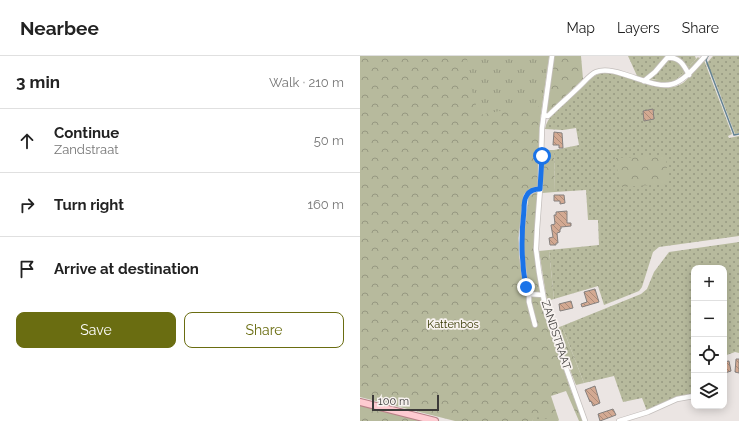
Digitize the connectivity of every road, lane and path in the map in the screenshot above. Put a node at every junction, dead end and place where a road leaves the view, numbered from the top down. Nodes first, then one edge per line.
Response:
1 (552, 56) edge
2 (705, 56) edge
3 (689, 75) junction
4 (644, 81) junction
5 (544, 115) junction
6 (540, 189) junction
7 (529, 294) junction
8 (543, 295) junction
9 (535, 325) dead end
10 (691, 397) edge
11 (360, 402) edge
12 (435, 421) edge
13 (585, 421) edge
14 (619, 421) edge

1 - 5 street, ZANDSTRAAT
2 - 3 street
3 - 4 street
3 - 4 street
4 - 5 street
5 - 6 street, ZANDSTRAAT
6 - 7 street
6 - 8 street, ZANDSTRAAT
7 - 8 street
7 - 9 street
8 - 13 street, ZANDSTRAAT
10 - 14 street
11 - 12 main road

